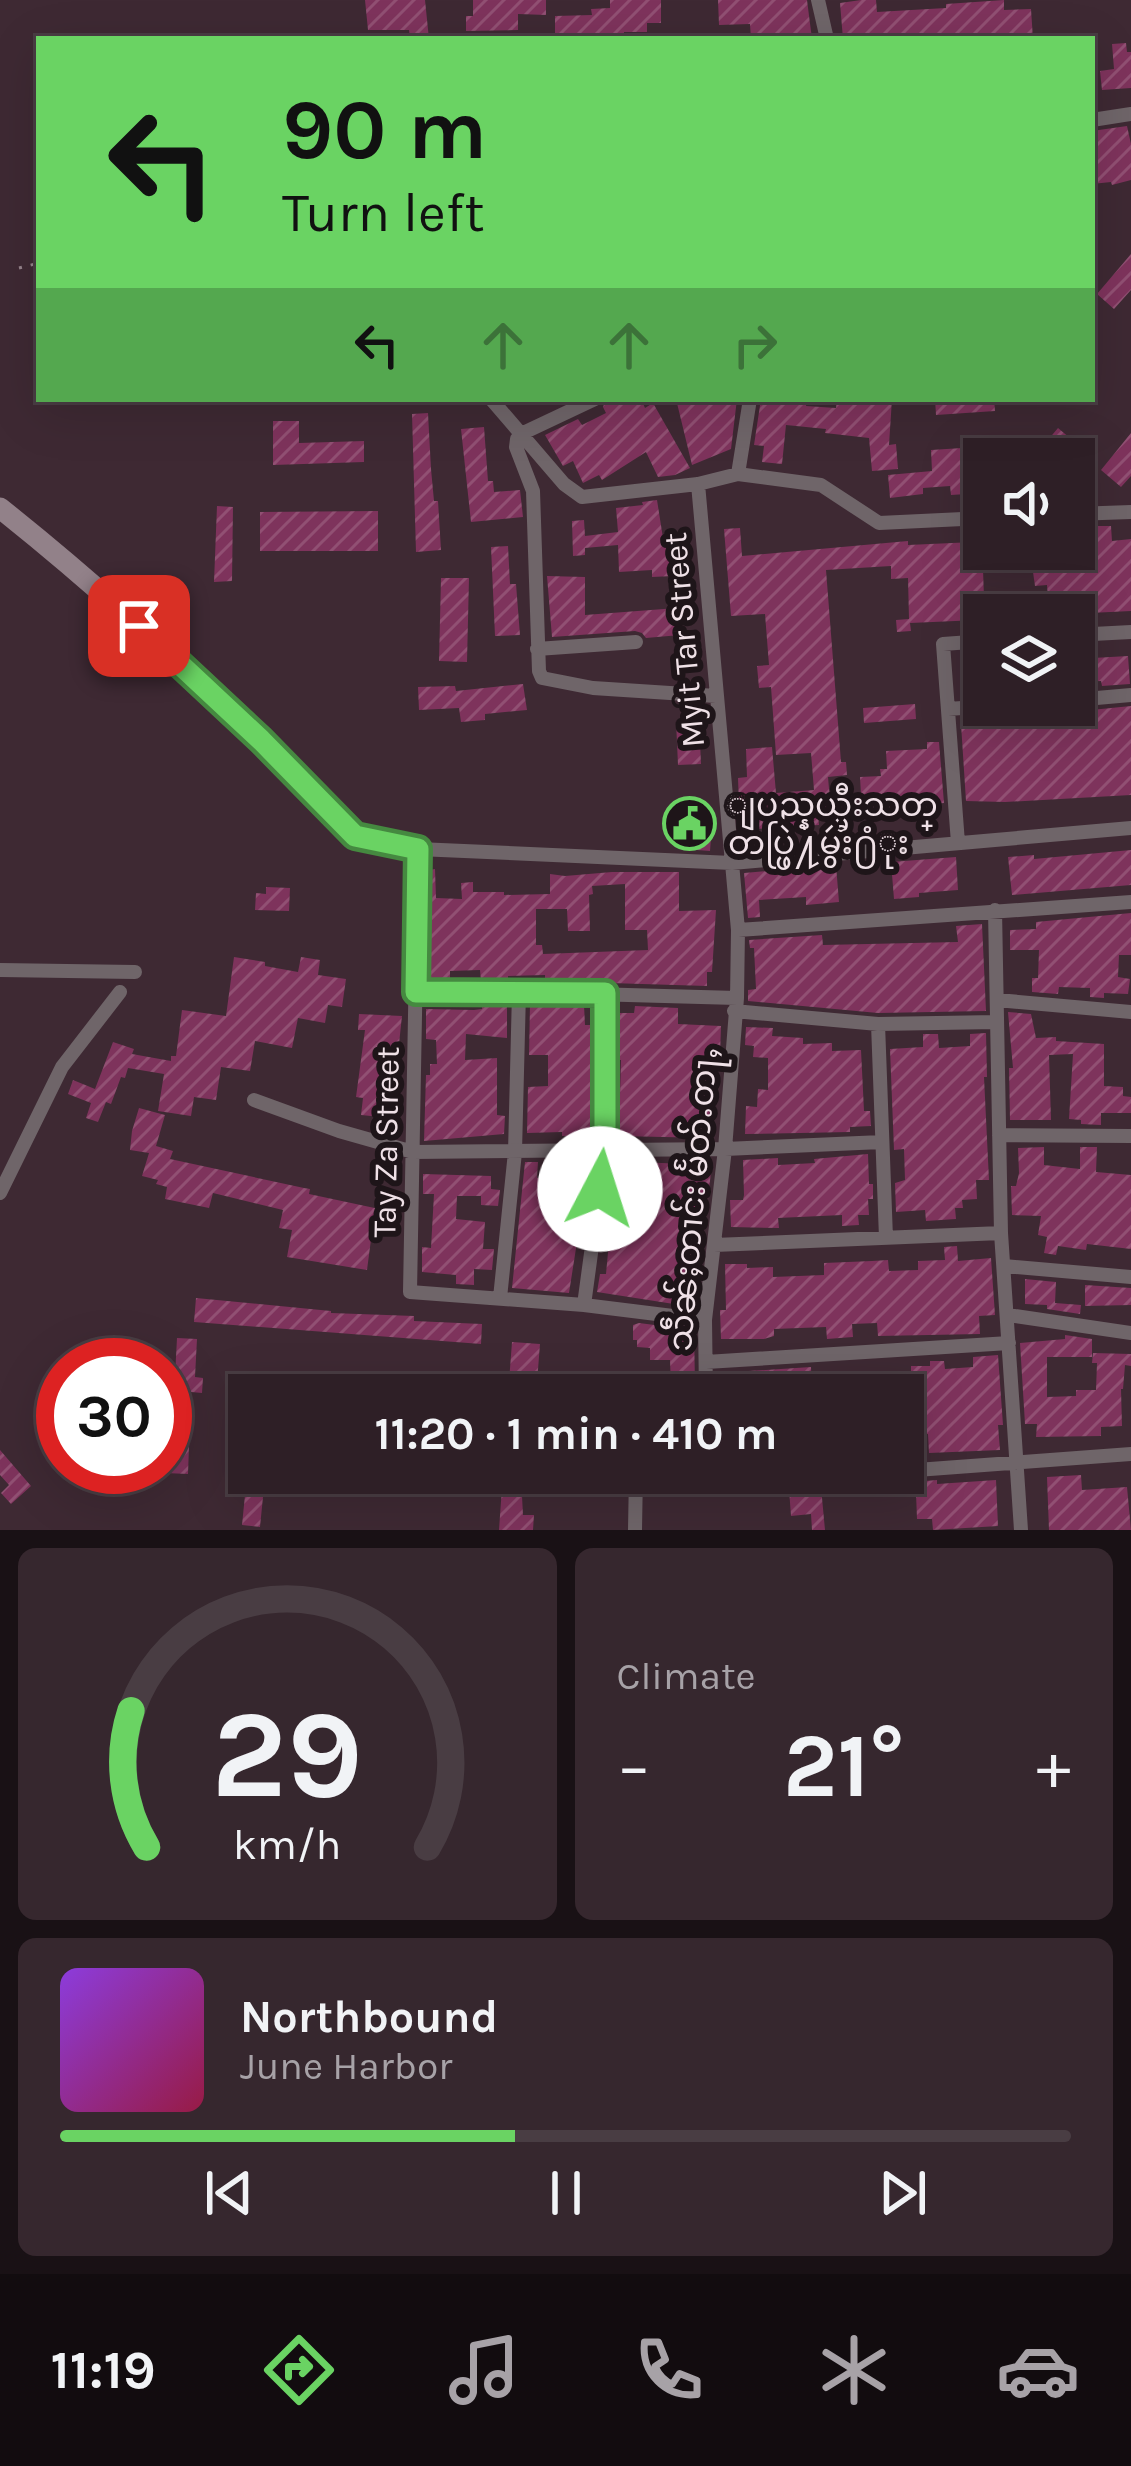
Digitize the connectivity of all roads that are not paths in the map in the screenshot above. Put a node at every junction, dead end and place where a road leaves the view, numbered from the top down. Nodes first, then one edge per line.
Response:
1 (818, 0) edge
2 (826, 36) edge
3 (1131, 114) edge
4 (1095, 120) edge
5 (494, 402) edge
6 (589, 402) edge
7 (750, 402) edge
8 (523, 433) junction
9 (738, 474) junction
10 (698, 484) junction
11 (0, 508) edge
12 (1131, 512) edge
13 (1095, 513) edge
14 (963, 519) edge
15 (1131, 632) edge
16 (1095, 634) edge
17 (636, 641) dead end
18 (963, 643) edge
19 (536, 650) junction
20 (1131, 695) edge
21 (716, 696) junction
22 (1095, 698) edge
23 (963, 708) edge
24 (948, 709) junction
25 (1131, 828) edge
26 (355, 836) joint
27 (958, 843) junction
28 (418, 849) junction
29 (732, 863) junction
30 (1131, 902) edge
31 (995, 910) junction
32 (738, 930) junction
33 (0, 970) edge
34 (135, 972) dead end
35 (120, 992) dead end
36 (416, 992) junction
37 (519, 992) junction
38 (605, 993) junction
39 (997, 1000) junction
40 (736, 1005) junction
41 (1131, 1012) edge
42 (997, 1022) junction
43 (878, 1024) junction
44 (254, 1100) dead end
45 (999, 1135) junction
46 (1131, 1136) edge
47 (882, 1142) junction
48 (725, 1149) junction
49 (605, 1150) junction
50 (412, 1152) junction
51 (515, 1152) junction
52 (0, 1193) edge
53 (1001, 1233) junction
54 (886, 1238) junction
55 (714, 1245) junction
56 (1004, 1266) junction
57 (1131, 1277) edge
58 (500, 1298) junction
59 (584, 1305) junction
60 (1008, 1315) junction
61 (706, 1320) junction
62 (1131, 1333) edge
63 (1009, 1343) junction
64 (706, 1363) junction
65 (706, 1374) edge
66 (1131, 1454) edge
67 (1016, 1464) junction
68 (924, 1470) edge
69 (636, 1494) edge
70 (635, 1530) edge
71 (1021, 1530) edge

1 - 2 street
3 - 4 street
5 - 8 street
6 - 8 street
7 - 9 street
8 - 10 street
8 - 19 street
9 - 10 street
9 - 14 street
10 - 21 street, Myit Tar Street
11 - 26 street
12 - 13 street
15 - 16 street
17 - 19 street
18 - 24 street
19 - 21 street
20 - 22 street
21 - 29 street, Myit Tar Street
23 - 24 street
24 - 27 street
25 - 27 street
26 - 28 street
27 - 29 street
28 - 29 street
28 - 36 street, Tay Za Street
29 - 32 street, သဵၼ်ႈတၢင်း မႅတ်ႉတႃႇ
30 - 31 street
31 - 32 street
31 - 39 street
32 - 40 street, သဵၼ်ႈတၢင်း မႅတ်ႉတႃႇ
33 - 34 street
35 - 52 street
36 - 37 street
36 - 50 street, Tay Za Street
37 - 38 street
37 - 51 street
38 - 40 street
38 - 49 street
39 - 41 street
39 - 42 street
40 - 43 street
40 - 48 street, သဵၼ်ႈတၢင်း မႅတ်ႉတႃႇ
42 - 43 street
42 - 45 street
43 - 47 street
44 - 50 street
45 - 46 street
45 - 53 street
47 - 48 street
47 - 54 street
48 - 49 street
48 - 55 street, သဵၼ်ႈတၢင်း မႅတ်ႉတႃႇ
49 - 51 street
49 - 59 street
50 - 51 street
50 - 58 street, Tay Za Street
51 - 58 street
53 - 54 street
53 - 56 street
54 - 55 street
55 - 61 street, သဵၼ်ႈတၢင်း မႅတ်ႉတႃႇ
56 - 57 street
56 - 60 street
58 - 59 street
59 - 61 street
60 - 62 street
60 - 63 street
61 - 64 street, သဵၼ်ႈတၢင်း မႅတ်ႉတႃႇ
63 - 64 street
63 - 67 street
64 - 65 street, သဵၼ်ႈတၢင်း မႅတ်ႉတႃႇ
66 - 67 street
67 - 68 street
67 - 71 street
69 - 70 street

